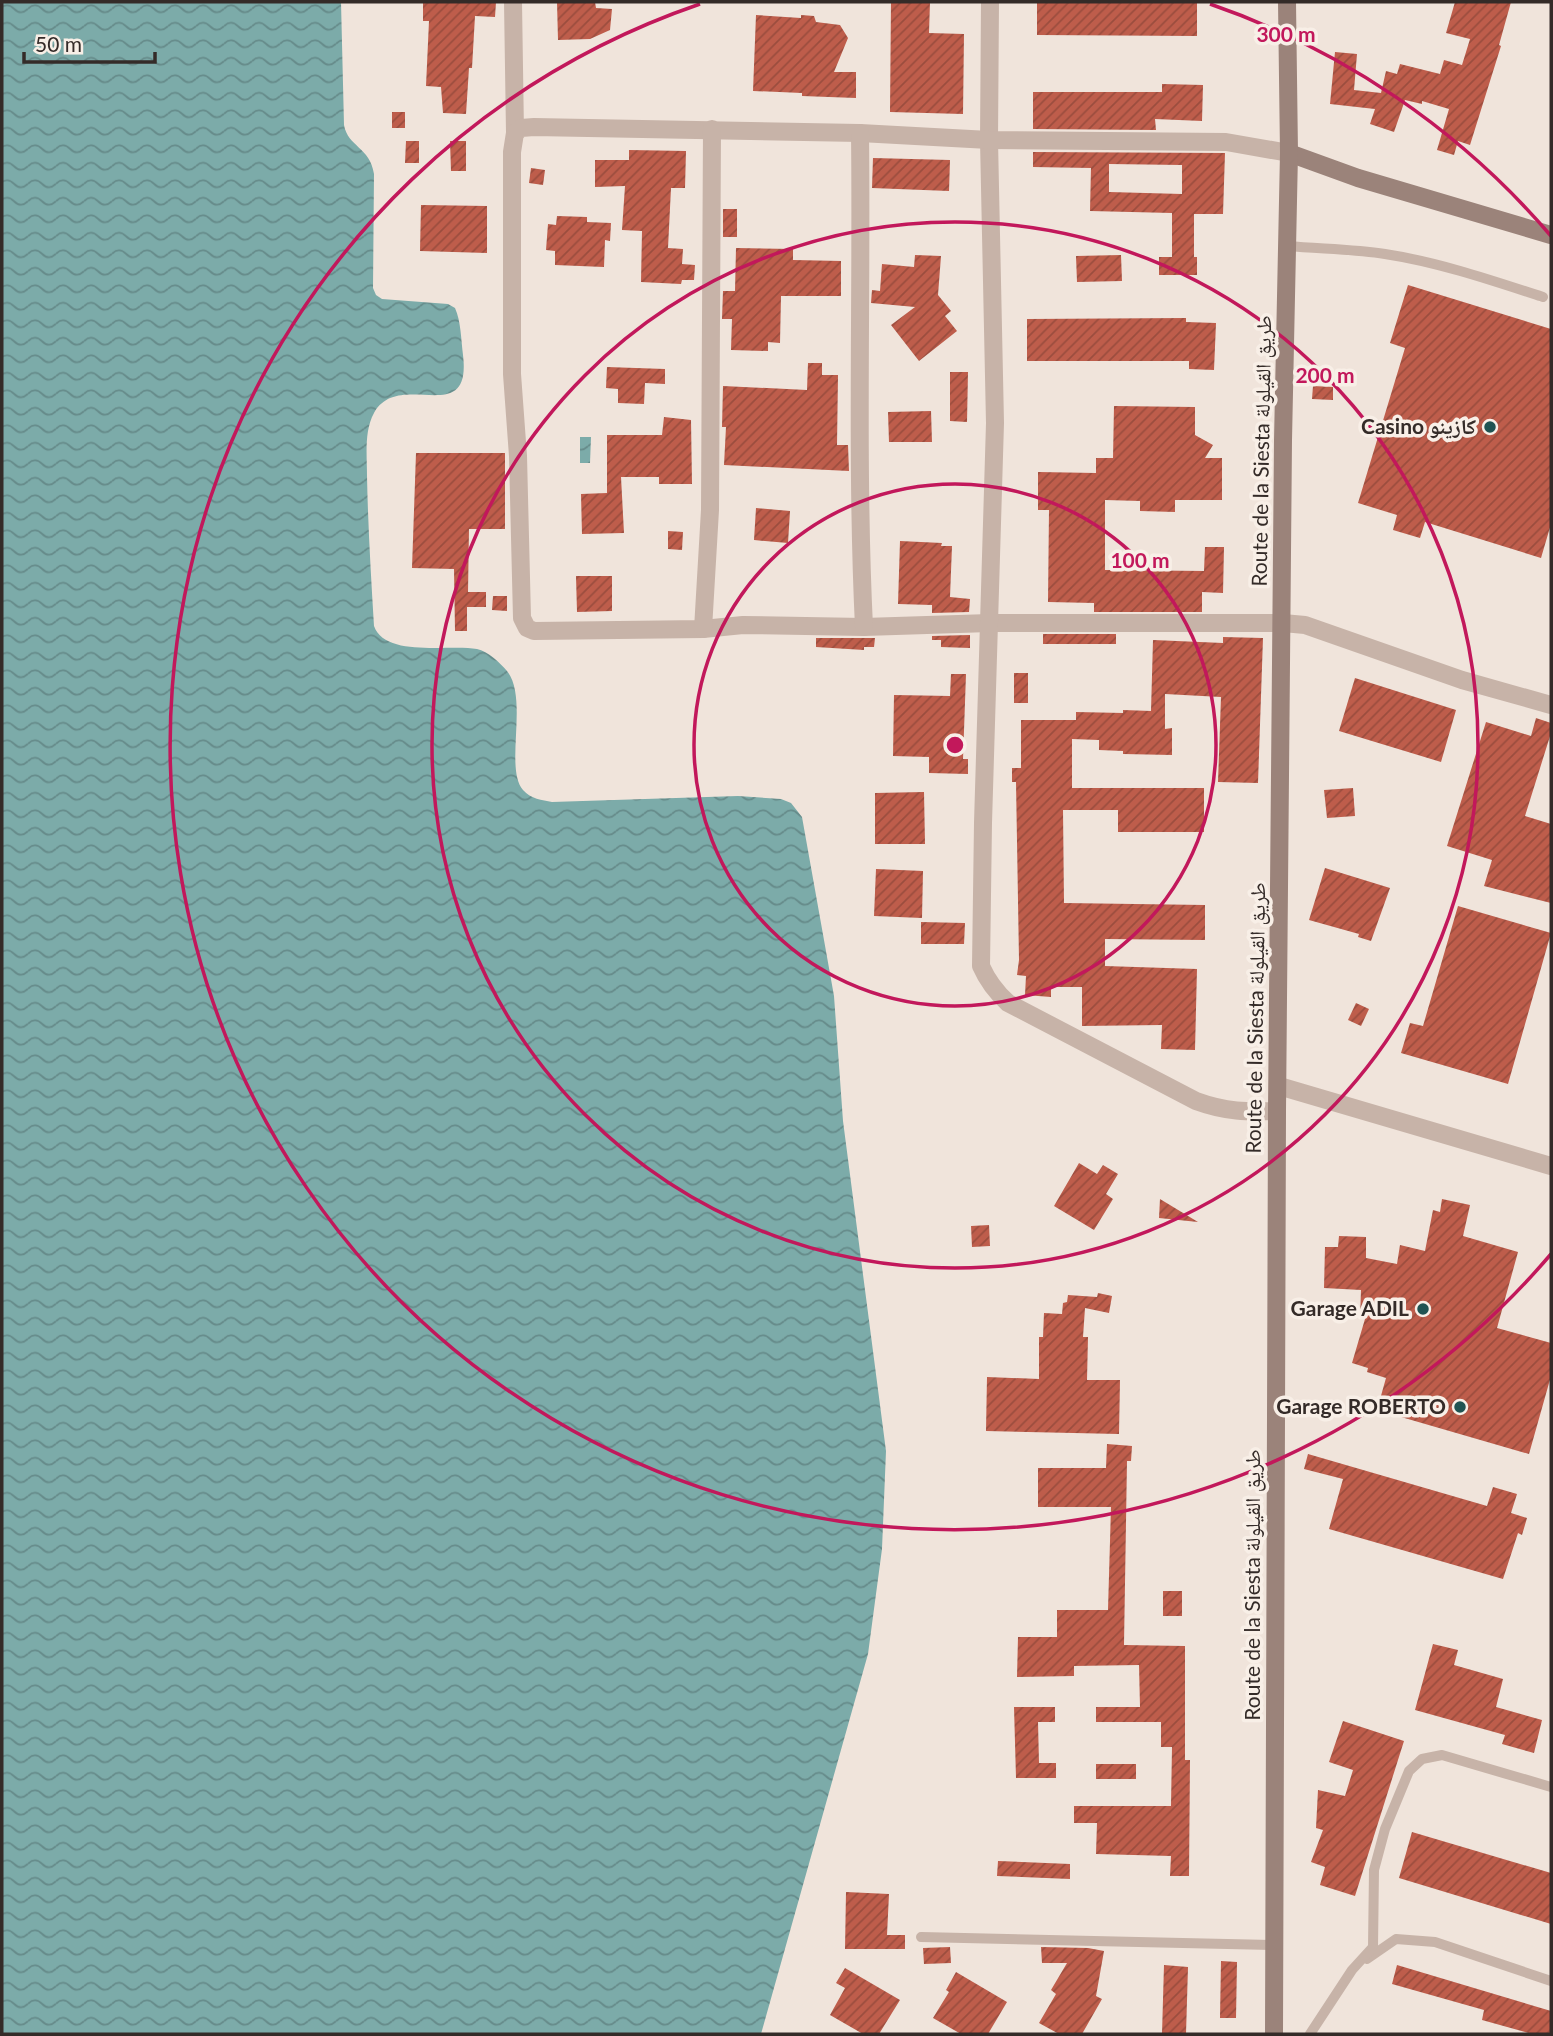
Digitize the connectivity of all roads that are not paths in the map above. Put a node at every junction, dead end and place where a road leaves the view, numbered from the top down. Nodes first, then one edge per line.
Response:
1 (513, 2) edge
2 (990, 2) edge
3 (1287, 2) edge
4 (712, 129) junction
5 (515, 133) junction
6 (860, 133) junction
7 (989, 140) junction
8 (1289, 153) junction
9 (1551, 235) edge
10 (1288, 246) junction
11 (1543, 296) dead end
12 (990, 623) junction
13 (1283, 623) junction
14 (864, 626) junction
15 (703, 629) junction
16 (1551, 705) edge
17 (1279, 1086) junction
18 (1277, 1111) junction
19 (1551, 1166) edge
20 (1551, 1787) edge
21 (921, 1937) dead end
22 (1275, 1945) junction
23 (1352, 1970) junction
24 (1551, 1981) edge
25 (1278, 2033) edge
26 (1310, 2034) edge

1 - 5 street
2 - 7 street
3 - 8 main road, Route de la Siesta طريق القيلولة
4 - 5 street
4 - 6 street
4 - 15 street
5 - 15 street
6 - 7 street
6 - 14 street
7 - 8 street
7 - 12 street
8 - 9 main road
8 - 10 main road, Route de la Siesta طريق القيلولة
10 - 11 lane
10 - 13 main road, Route de la Siesta طريق القيلولة
12 - 13 street
12 - 14 street
12 - 18 street
13 - 16 street
13 - 17 main road, Route de la Siesta طريق القيلولة
14 - 15 street
17 - 18 main road, Route de la Siesta طريق القيلولة
17 - 19 street
18 - 22 main road, Route de la Siesta طريق القيلولة
20 - 23 lane
21 - 22 lane
22 - 25 main road, Route de la Siesta طريق القيلولة
23 - 24 lane
23 - 26 lane

